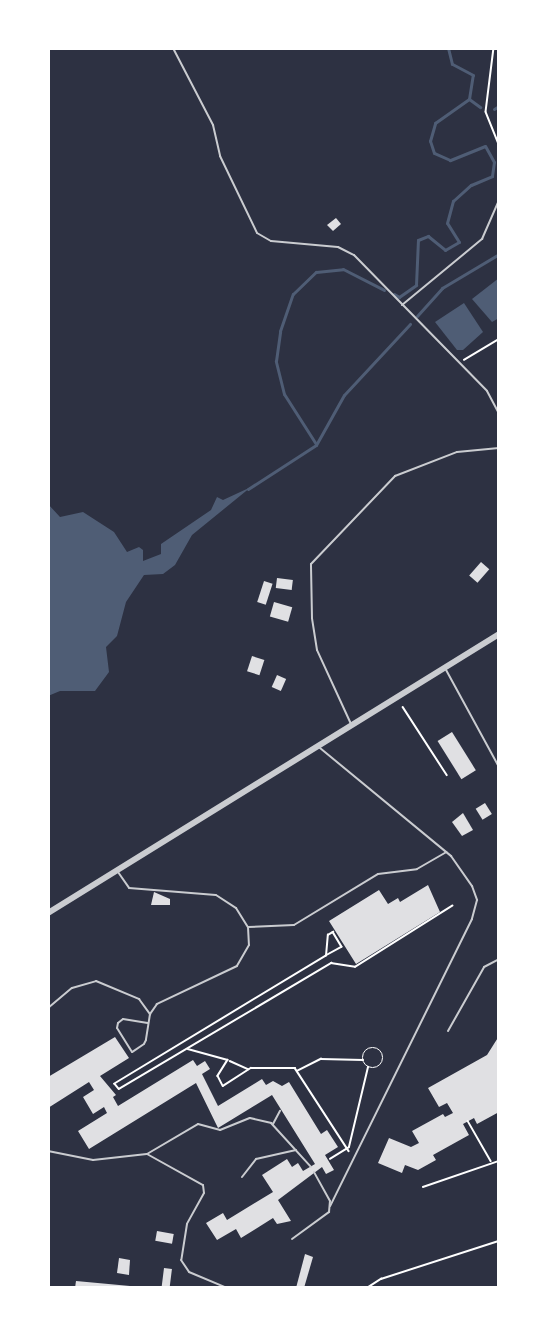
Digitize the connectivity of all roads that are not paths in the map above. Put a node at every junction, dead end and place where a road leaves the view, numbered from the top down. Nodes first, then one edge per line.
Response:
1 (173, 48) edge
2 (499, 200) edge
3 (402, 305) junction
4 (499, 414) edge
5 (499, 448) edge
6 (499, 634) edge
7 (445, 668) junction
8 (352, 724) junction
9 (318, 746) junction
10 (499, 767) edge
11 (446, 852) junction
12 (116, 870) junction
13 (48, 913) edge
14 (248, 927) junction
15 (499, 959) edge
16 (48, 1008) edge
17 (150, 1014) junction
18 (148, 1023) junction
19 (448, 1031) dead end
20 (280, 1111) dead end
21 (272, 1125) junction
22 (296, 1150) junction
23 (48, 1151) edge
24 (147, 1154) junction
25 (311, 1167) dead end
26 (314, 1172) dead end
27 (242, 1178) dead end
28 (330, 1206) junction
29 (292, 1239) dead end
30 (228, 1288) edge

1 - 3 lane
2 - 3 lane
3 - 4 lane
5 - 8 lane
6 - 7 street
7 - 8 street
7 - 10 lane
8 - 9 street
9 - 11 lane
9 - 12 street
11 - 14 lane
11 - 28 lane
12 - 13 street
12 - 14 lane
14 - 17 lane
15 - 19 lane
16 - 17 lane
17 - 18 lane
18 - 18 lane
20 - 21 lane
21 - 22 lane
21 - 24 lane
22 - 25 lane
22 - 27 lane
23 - 24 lane
24 - 30 lane
26 - 28 lane
28 - 29 lane

